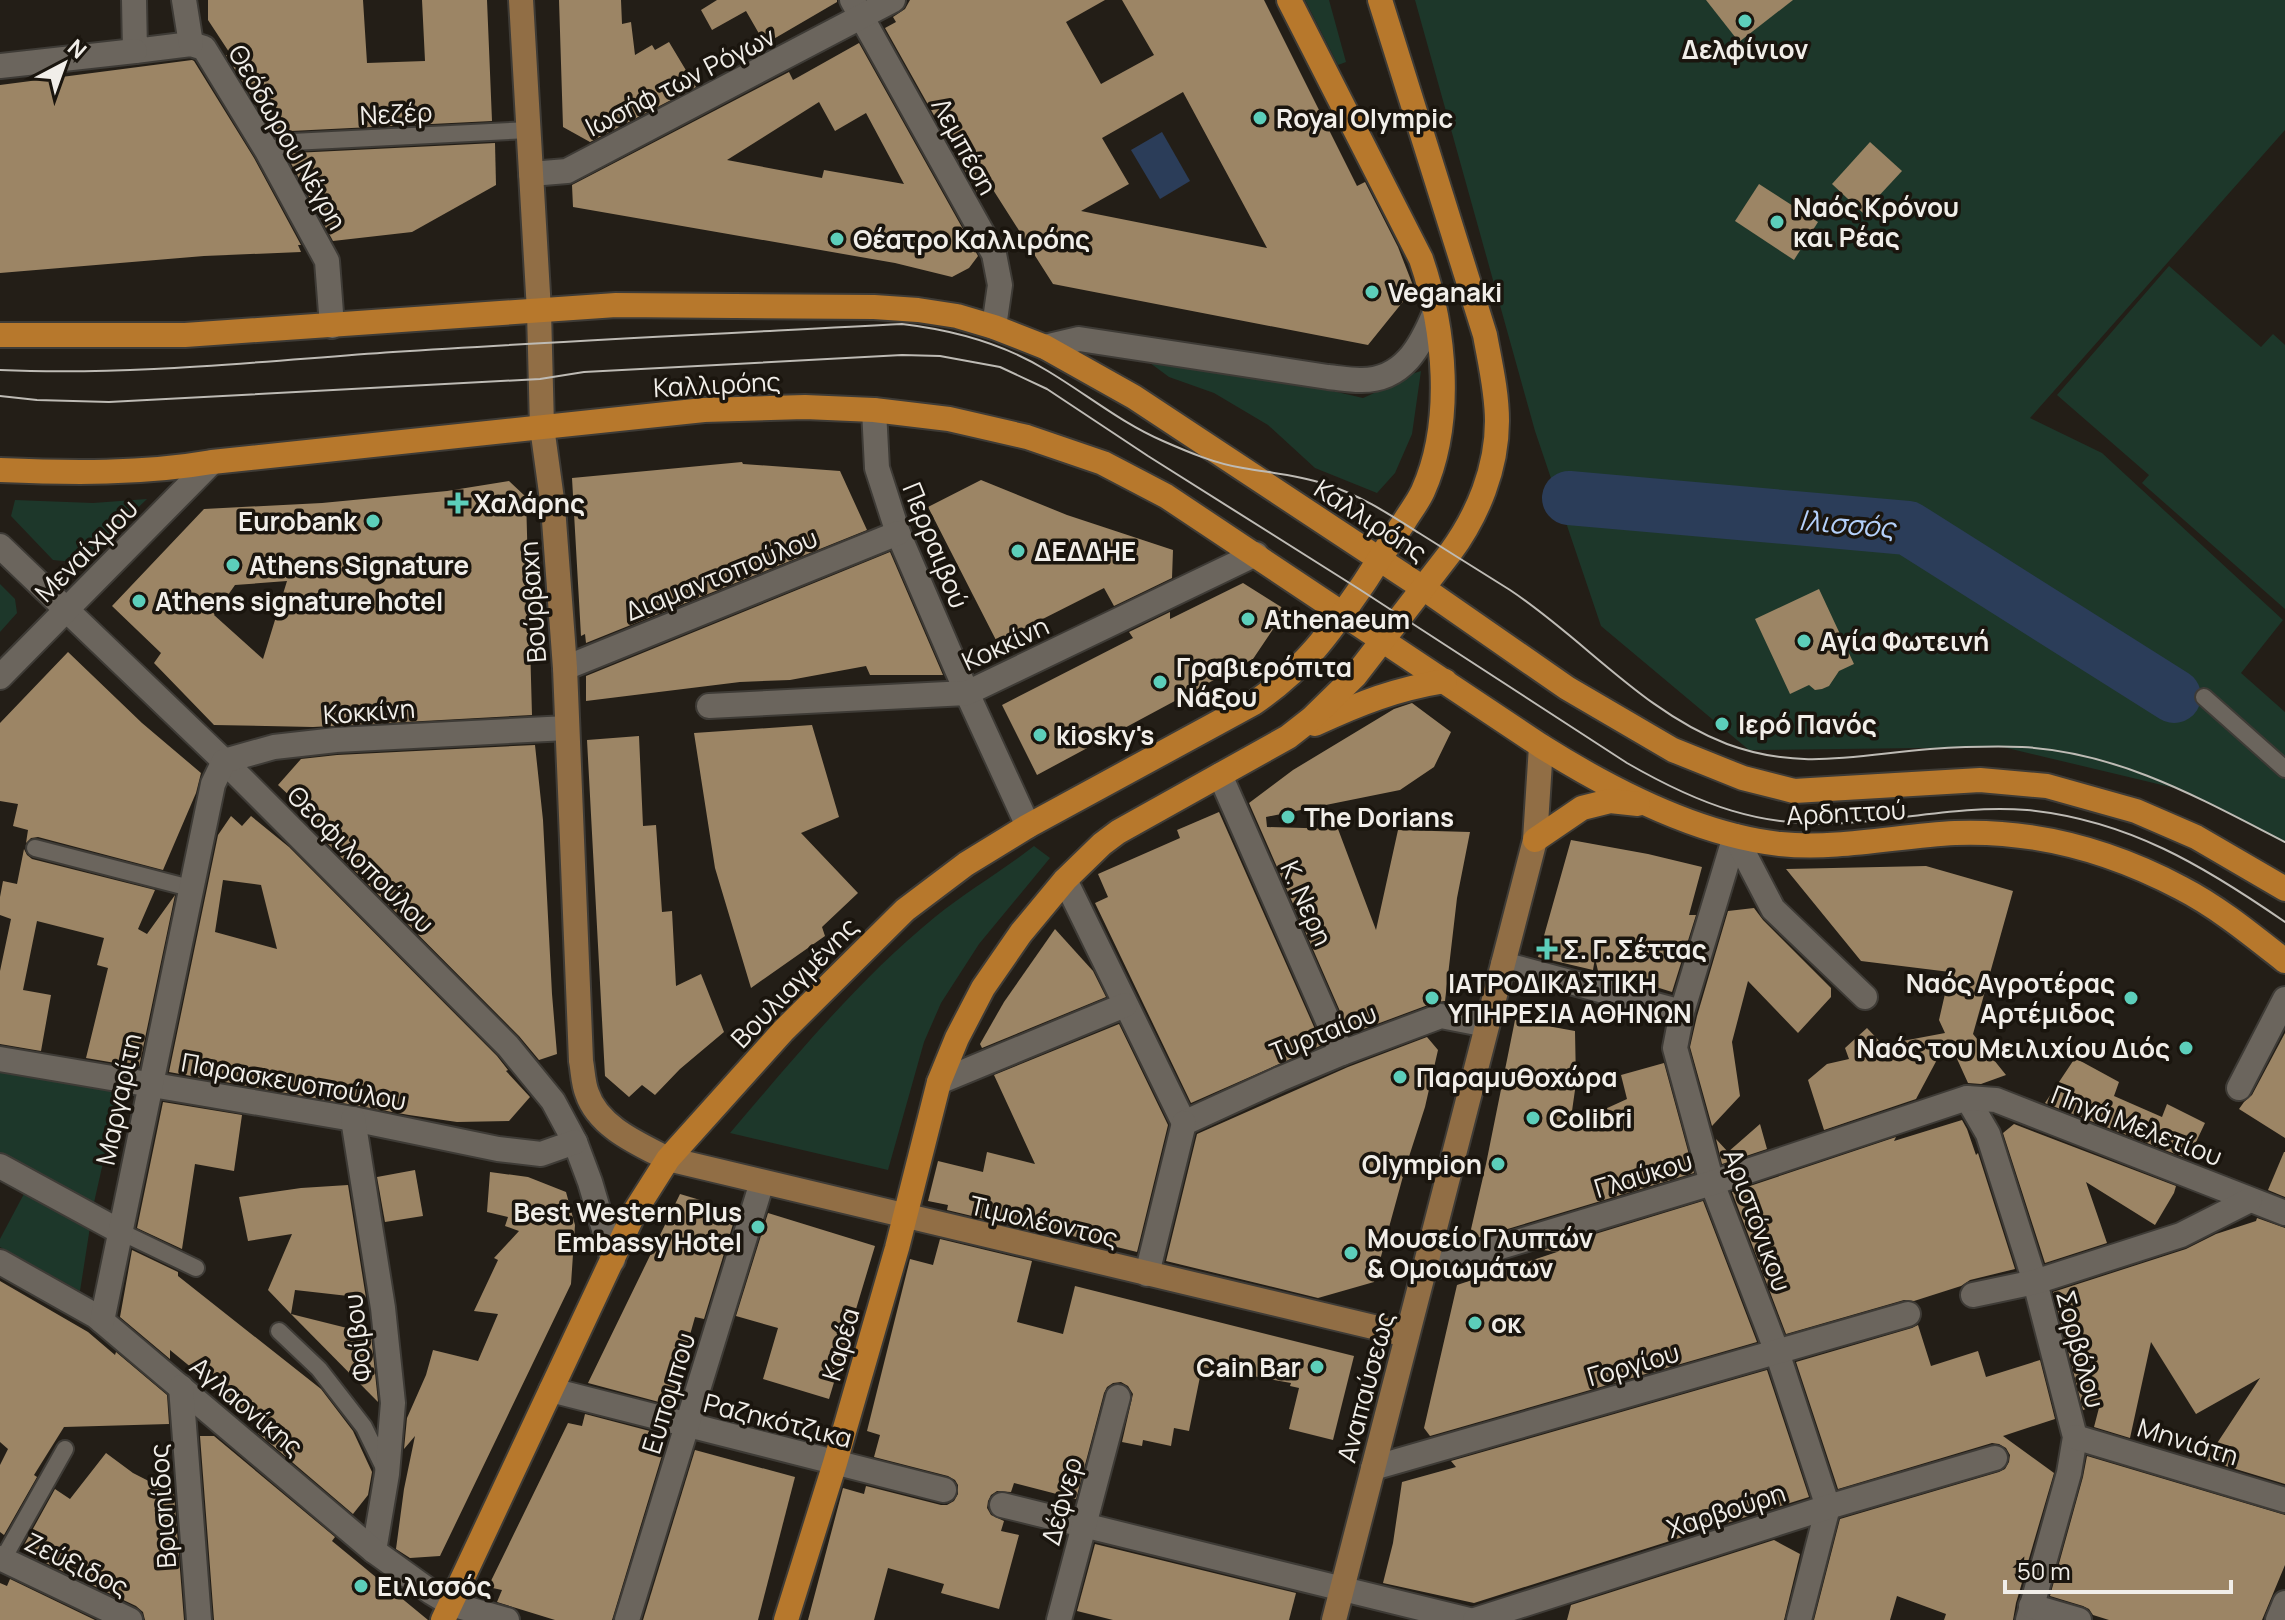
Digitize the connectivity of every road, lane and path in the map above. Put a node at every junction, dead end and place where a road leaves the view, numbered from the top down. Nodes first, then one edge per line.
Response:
1 (134, 0) edge
2 (184, 0) edge
3 (521, 0) edge
4 (893, 0) edge
5 (1289, 0) edge
6 (1380, 0) edge
7 (856, 9) edge
8 (191, 44) junction
9 (135, 51) junction
10 (0, 66) edge
11 (529, 130) junction
12 (267, 151) junction
13 (531, 174) junction
14 (539, 311) junction
15 (1435, 312) junction
16 (332, 326) junction
17 (994, 327) junction
18 (0, 335) edge
19 (1045, 347) junction
20 (874, 410) junction
21 (542, 427) junction
22 (212, 462) junction
23 (0, 470) edge
24 (898, 533) junction
25 (0, 546) edge
26 (1256, 554) junction
27 (1380, 559) junction
28 (1423, 588) junction
29 (67, 610) junction
30 (1343, 613) junction
31 (1383, 639) junction
32 (565, 668) junction
33 (0, 677) edge
34 (1445, 681) junction
35 (967, 693) junction
36 (2204, 697) dead end
37 (709, 706) dead end
38 (567, 728) junction
39 (1288, 737) junction
40 (1541, 746) junction
41 (224, 761) junction
42 (2285, 769) edge
43 (1220, 775) junction
44 (1647, 805) junction
45 (1028, 826) junction
46 (1735, 836) junction
47 (1535, 840) junction
48 (35, 848) dead end
49 (1065, 880) junction
50 (190, 888) junction
51 (2285, 889) edge
52 (2285, 961) edge
53 (1503, 964) junction
54 (1865, 997) dead end
55 (2285, 999) edge
56 (1125, 1005) junction
57 (1682, 1012) junction
58 (1487, 1025) junction
59 (1342, 1053) junction
60 (0, 1059) edge
61 (939, 1082) junction
62 (150, 1084) junction
63 (2239, 1088) dead end
64 (1967, 1098) junction
65 (353, 1119) junction
66 (1184, 1123) junction
67 (575, 1142) junction
68 (668, 1159) junction
69 (0, 1166) edge
70 (762, 1182) junction
71 (1712, 1183) junction
72 (2250, 1200) junction
73 (2285, 1213) edge
74 (904, 1216) junction
75 (119, 1231) junction
76 (613, 1260) junction
77 (0, 1262) edge
78 (196, 1268) dead end
79 (1424, 1270) junction
80 (1147, 1274) junction
81 (2035, 1282) junction
82 (1973, 1295) dead end
83 (1908, 1314) dead end
84 (102, 1321) junction
85 (279, 1331) dead end
86 (1407, 1335) junction
87 (1777, 1352) junction
88 (181, 1387) junction
89 (551, 1390) junction
90 (1118, 1397) dead end
91 (687, 1426) junction
92 (2075, 1437) junction
93 (65, 1449) dead end
94 (1995, 1458) dead end
95 (835, 1463) junction
96 (1373, 1468) junction
97 (387, 1474) junction
98 (944, 1490) dead end
99 (2285, 1500) edge
100 (1002, 1505) dead end
101 (1828, 1507) junction
102 (1084, 1525) junction
103 (374, 1551) junction
104 (2, 1559) edge
105 (1342, 1589) junction
106 (2285, 1603) edge
107 (447, 1612) edge
108 (2029, 1613) edge
109 (130, 1620) edge
110 (199, 1620) edge
111 (507, 1620) edge
112 (627, 1620) edge
113 (786, 1620) edge
114 (1059, 1620) edge
115 (1334, 1620) edge
116 (1469, 1620) edge
117 (1475, 1620) edge
118 (1799, 1620) edge
119 (2079, 1620) edge
120 (2278, 1620) edge

1 - 9 street
2 - 8 street
3 - 11 street, Βούρβαχη
4 - 7 street, Ιωσήφ των Ρόγων
5 - 15 main road, Βουλιαγμένης
6 - 28 main road
7 - 13 street, Ιωσήφ των Ρόγων
7 - 17 street, Λεμπέση
8 - 9 street, Θεόδωρου Νέγρη
8 - 12 street, Θεόδωρου Νέγρη
9 - 10 street, Θεόδωρου Νέγρη
11 - 12 lane, Νεζέρ
11 - 13 street, Βούρβαχη
12 - 16 street, Θεόδωρου Νέγρη
13 - 14 street, Βούρβαχη
14 - 16 main road, Καλλιρόης
14 - 17 main road, Καλλιρόης
14 - 21 street, Βούρβαχη
15 - 19 street
15 - 27 main road, Βουλιαγμένης
16 - 18 main road, Καλλιρόης
17 - 19 main road, Καλλιρόης
19 - 27 main road, Καλλιρόης
20 - 21 main road, Καλλιρόης
20 - 24 street, Περραιβού
20 - 26 main road, Καλλιρόης
21 - 22 main road, Καλλιρόης
21 - 32 street, Βούρβαχη
22 - 23 main road, Καλλιρόης
22 - 29 street, Μεναίχμου
24 - 32 street, Διαμαντοπούλου
24 - 35 street, Περραιβού
25 - 29 street, Θεοφιλοπούλου
26 - 30 main road, Καλλιρόης
26 - 35 street, Κοκκίνη
27 - 28 main road, Καλλιρόης
27 - 30 main road, Βουλιαγμένης
28 - 31 main road
28 - 51 main road, Αρδηττού
29 - 33 street, Μεναίχμου
29 - 41 street, Θεοφιλοπούλου
30 - 31 main road, Καλλιρόης
30 - 45 main road, Βουλιαγμένης
31 - 34 main road, Αρδηττού
31 - 39 main road
32 - 38 street, Βούρβαχη
34 - 39 main road
34 - 40 main road, Αρδηττού
35 - 37 street, Κοκκίνη
35 - 45 street, Περραιβού
36 - 42 lane
38 - 41 street, Κοκκίνη
38 - 68 street, Βούρβαχη
39 - 43 main road
40 - 44 main road, Αρδηττού
40 - 47 street, Αναπαύσεως
41 - 50 street, Μαργαρίτη
41 - 67 street, Θεοφιλοπούλου
43 - 49 main road
43 - 59 street, Κ. Νερη
44 - 46 main road, Αρδηττού
44 - 47 main road
45 - 68 main road, Βουλιαγμένης
46 - 52 main road, Αρδηττού
46 - 54 street
46 - 57 street, Αριστόνικου
47 - 53 street, Αναπαύσεως
48 - 50 lane
49 - 56 street
49 - 61 main road, Καρέα
50 - 62 street, Μαργαρίτη
53 - 57 street
53 - 58 street, Αναπαύσεως
55 - 63 street
56 - 61 street
56 - 66 street
57 - 71 street, Αριστόνικου
58 - 59 street, Τυρταίου
58 - 79 street, Αναπαύσεως
59 - 66 street, Τυρταίου
60 - 62 street, Παρασκευοπούλου
61 - 74 main road, Καρέα
62 - 65 street, Παρασκευοπούλου
62 - 75 street, Μαργαρίτη
64 - 71 street, Γλαύκου
64 - 72 street, Πηγά Μελετίου
64 - 81 street, Σορβόλου
65 - 67 street, Παρασκευοπούλου
65 - 97 street, Φοίβου
66 - 80 street
67 - 76 street, Θεοφιλοπούλου
68 - 70 street, Τιμολέοντος
68 - 76 main road, Βουλιαγμένης
69 - 75 street
70 - 74 street, Τιμολέοντος
70 - 91 street, Ευπομπου
71 - 79 street, Γλαύκου
71 - 87 street, Αριστόνικου
72 - 73 street, Πηγά Μελετίου
72 - 81 street
74 - 80 street, Τιμολέοντος
74 - 95 main road, Καρέα
75 - 78 lane
75 - 84 street, Μαργαρίτη
76 - 89 main road, Βουλιαγμένης
77 - 84 street, Αγλαονίκης
79 - 86 street, Αναπαύσεως
80 - 86 street, Τιμολέοντος
81 - 82 street
81 - 92 street, Σορβόλου
83 - 87 street, Γοργίου
84 - 88 street, Αγλαονίκης
85 - 97 lane
86 - 96 street, Αναπαύσεως
87 - 96 street, Γοργίου
87 - 101 street, Αριστόνικου
88 - 103 street, Αγλαονίκης
88 - 110 street, Βρισηίδος
89 - 91 street, Ραζηκότζικα
89 - 107 main road, Βουλιαγμένης
90 - 102 street, Δέφνερ
91 - 95 street, Ραζηκότζικα
91 - 112 street, Ευπομπου
92 - 99 street, Μηνιάτη
92 - 108 street, Σορβόλου
93 - 104 lane
94 - 101 street, Χαρβούρη
95 - 98 street, Ραζηκότζικα
95 - 113 main road, Καρέα
96 - 105 street, Αναπαύσεως
97 - 103 street, Φοίβου
100 - 102 street
101 - 117 street, Χαρβούρη
101 - 118 street
102 - 105 street
102 - 114 street, Δέφνερ
103 - 107 street, Αγλαονίκης
104 - 109 street, Ζεύξιδος
105 - 115 street, Αναπαύσεως
105 - 116 street
106 - 120 street
107 - 111 street, Αγλαονίκης
108 - 119 street

